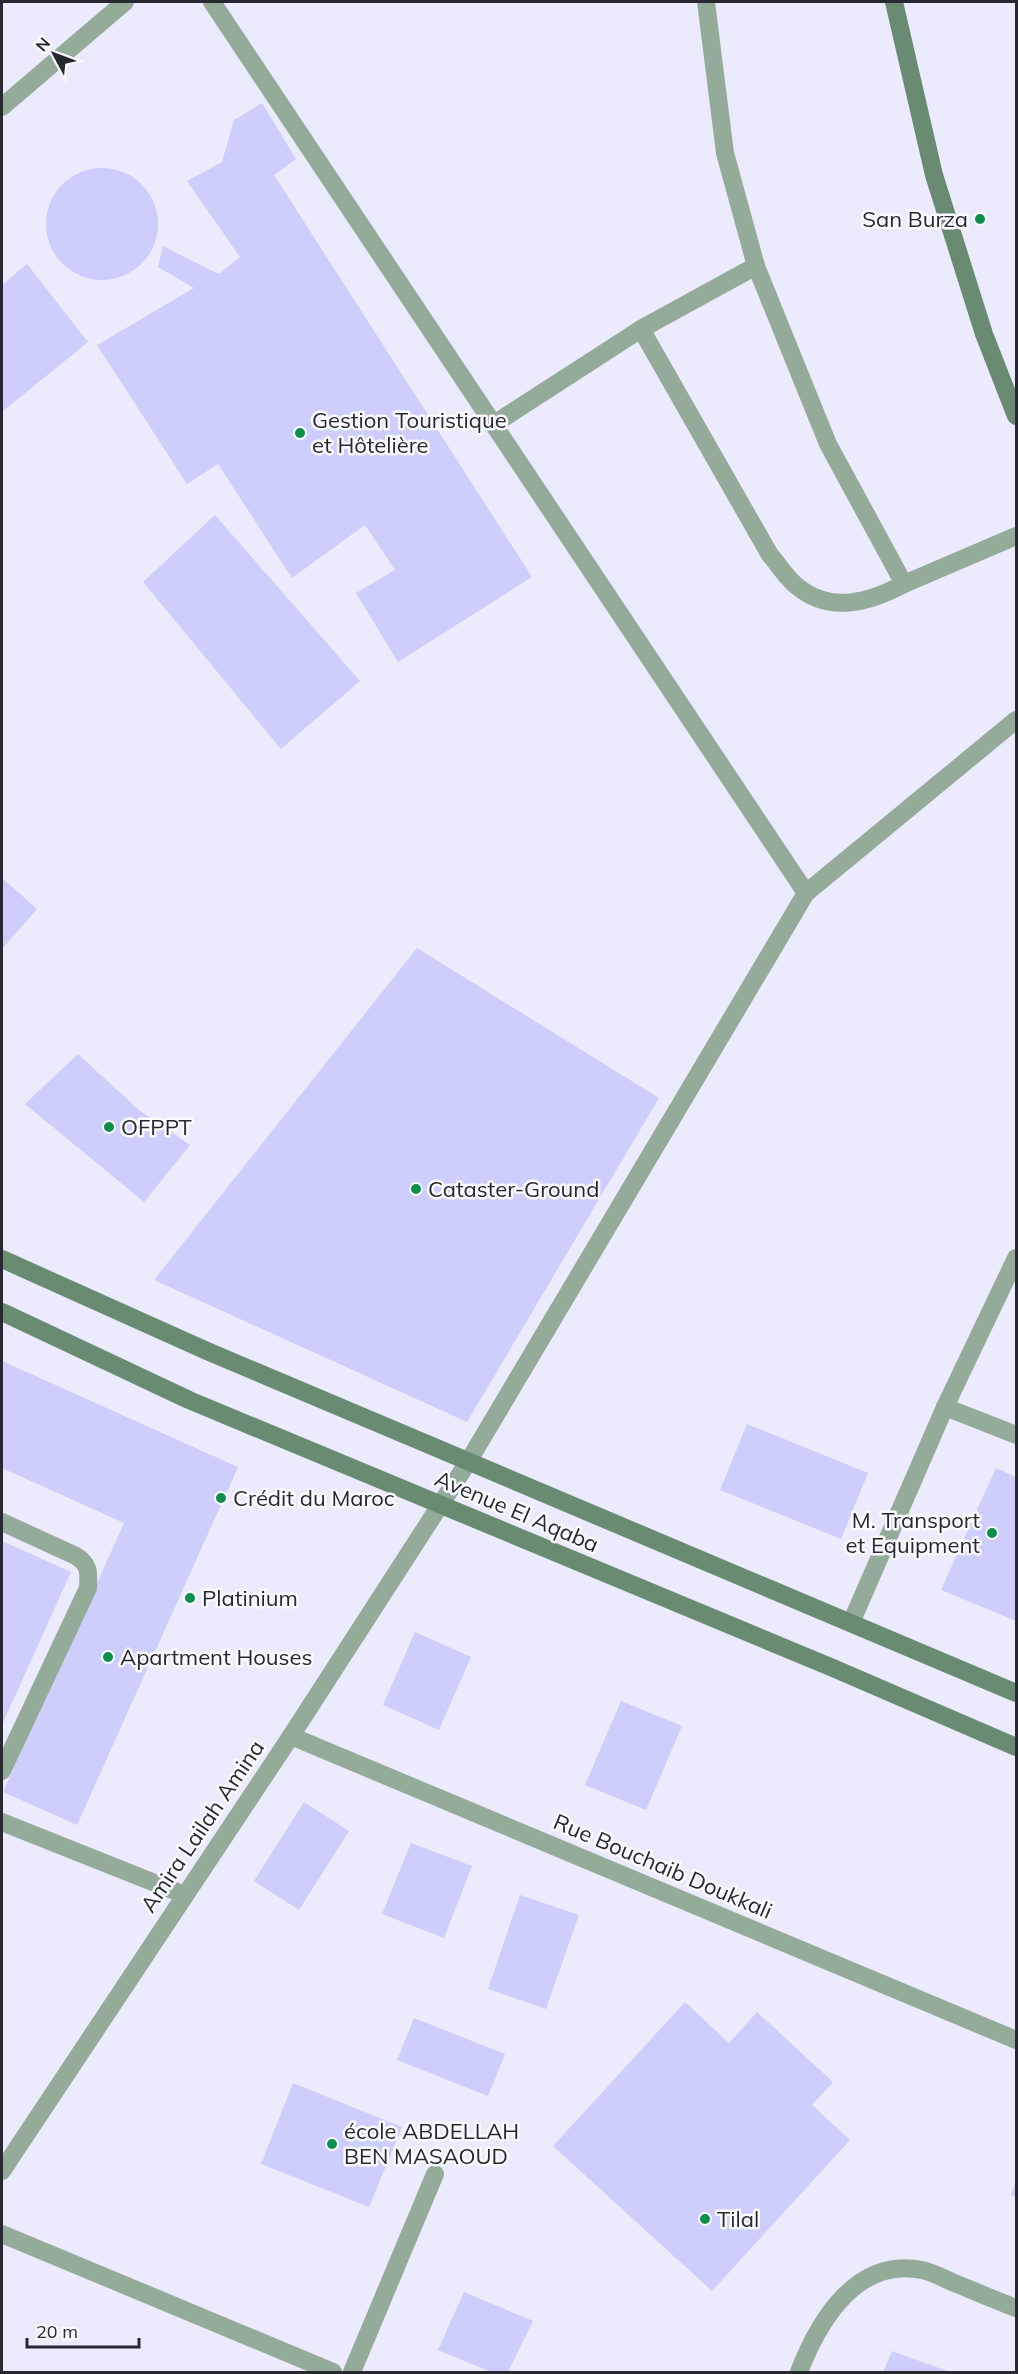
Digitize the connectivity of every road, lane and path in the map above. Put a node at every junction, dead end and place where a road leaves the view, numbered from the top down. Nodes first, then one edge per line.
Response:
1 (125, 2) edge
2 (212, 2) edge
3 (706, 2) edge
4 (894, 2) edge
5 (2, 107) edge
6 (756, 266) junction
7 (641, 329) junction
8 (1017, 416) edge
9 (494, 424) junction
10 (1017, 536) edge
11 (904, 584) junction
12 (1017, 720) edge
13 (806, 893) junction
14 (1017, 1258) edge
15 (2, 1259) edge
16 (2, 1312) edge
17 (945, 1407) junction
18 (1017, 1435) edge
19 (468, 1462) junction
20 (440, 1505) junction
21 (2, 1522) edge
22 (851, 1623) junction
23 (1017, 1693) edge
24 (291, 1736) junction
25 (1017, 1747) edge
26 (2, 1771) edge
27 (2, 1822) edge
28 (185, 1895) junction
29 (1017, 2040) edge
30 (2, 2171) edge
31 (435, 2174) dead end
32 (2, 2234) edge
33 (1017, 2308) edge
34 (333, 2373) edge
35 (352, 2373) edge
36 (799, 2373) edge

1 - 5 street
2 - 9 street
3 - 6 street
4 - 8 main road
6 - 7 street
6 - 11 street
7 - 9 street
7 - 11 street
9 - 13 street
10 - 11 street
12 - 13 street, Amira Lailah Amina
13 - 19 street, Amira Lailah Amina
14 - 17 street
15 - 19 main road, Avenue El Aqaba
16 - 20 main road, Avenue El Aqaba
17 - 18 street
17 - 22 street
19 - 20 street, Amira Lailah Amina
19 - 22 main road, Avenue El Aqaba
20 - 24 street, Amira Lailah Amina
20 - 25 main road, Avenue El Aqaba
21 - 26 street
22 - 23 main road, Avenue El Aqaba
24 - 28 street, Amira Lailah Amina
24 - 29 street, Rue Bouchaib Doukkali
27 - 28 street
28 - 30 street, Amira Lailah Amina
31 - 35 street
32 - 34 street
33 - 36 street

